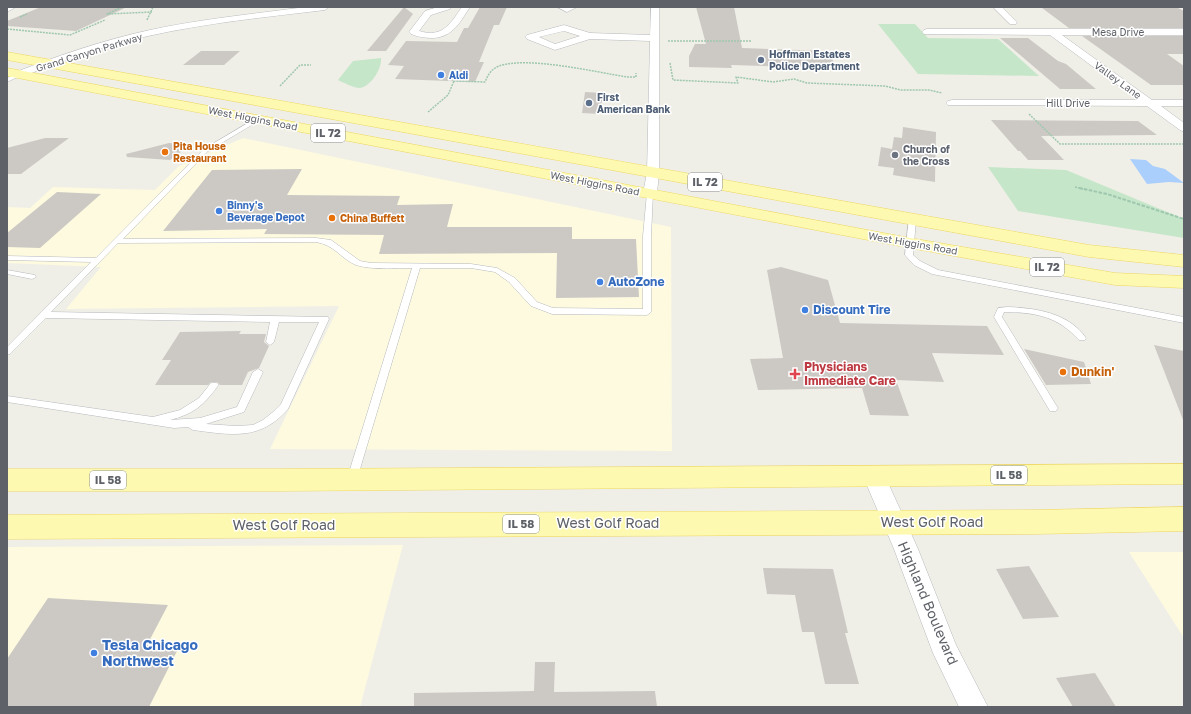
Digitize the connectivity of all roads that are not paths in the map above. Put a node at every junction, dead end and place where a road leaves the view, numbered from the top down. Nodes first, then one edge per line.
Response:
1 (12, 7) edge
2 (325, 7) edge
3 (447, 7) edge
4 (466, 7) edge
5 (562, 7) edge
6 (573, 7) edge
7 (654, 7) edge
8 (996, 7) edge
9 (7, 9) edge
10 (1013, 22) dead end
11 (927, 32) dead end
12 (1052, 32) junction
13 (1184, 32) edge
14 (589, 36) junction
15 (654, 38) junction
16 (7, 56) edge
17 (46, 64) junction
18 (11, 75) edge
19 (952, 103) dead end
20 (1150, 103) junction
21 (1184, 103) edge
22 (258, 119) junction
23 (1184, 128) edge
24 (653, 173) junction
25 (650, 193) junction
26 (912, 220) junction
27 (117, 241) junction
28 (910, 243) junction
29 (7, 258) edge
30 (98, 260) junction
31 (1184, 261) edge
32 (417, 266) junction
33 (7, 272) edge
34 (32, 277) dead end
35 (1184, 282) edge
36 (44, 315) junction
37 (275, 319) junction
38 (1184, 320) edge
39 (1082, 338) dead end
40 (270, 342) dead end
41 (7, 352) edge
42 (258, 372) dead end
43 (214, 385) dead end
44 (7, 400) edge
45 (1053, 408) dead end
46 (148, 421) junction
47 (174, 424) junction
48 (1184, 474) edge
49 (874, 476) junction
50 (352, 479) junction
51 (7, 480) edge
52 (1184, 519) edge
53 (893, 522) junction
54 (7, 527) edge
55 (974, 707) edge

1 - 9 street
2 - 17 street, Grand Canyon Parkway
3 - 4 street
5 - 6 street
7 - 15 street
8 - 10 street
11 - 12 street, Mesa Drive
12 - 13 street, Mesa Drive
12 - 20 street, Valley Lane
14 - 14 street
14 - 15 street
15 - 24 street
16 - 17 main road, West Higgins Road / IL 72
17 - 18 street, Grand Canyon Parkway
17 - 24 main road, West Higgins Road / IL 72
18 - 22 main road, West Higgins Road / IL 72
19 - 20 street, Hill Drive
20 - 21 street, Hill Drive
20 - 23 street, Valley Lane
22 - 25 main road, West Higgins Road / IL 72
22 - 27 lane
24 - 25 street
24 - 26 main road, West Higgins Road / IL 72
25 - 28 main road, West Higgins Road / IL 72
25 - 32 lane
26 - 28 lane
26 - 31 main road, West Higgins Road / IL 72
27 - 30 lane
27 - 32 lane
28 - 35 main road, West Higgins Road / IL 72
28 - 38 lane
29 - 30 lane
30 - 36 lane
32 - 50 lane
33 - 34 lane
36 - 37 lane
36 - 41 lane
37 - 40 lane
37 - 47 lane
39 - 45 lane
42 - 47 lane
43 - 46 lane
44 - 46 lane
46 - 47 lane
48 - 49 main road, IL 58
49 - 50 main road, IL 58
49 - 53 street, Highland Boulevard
50 - 51 main road, IL 58
52 - 53 main road, West Golf Road / IL 58
53 - 54 main road, West Golf Road / IL 58
53 - 55 street, Highland Boulevard

